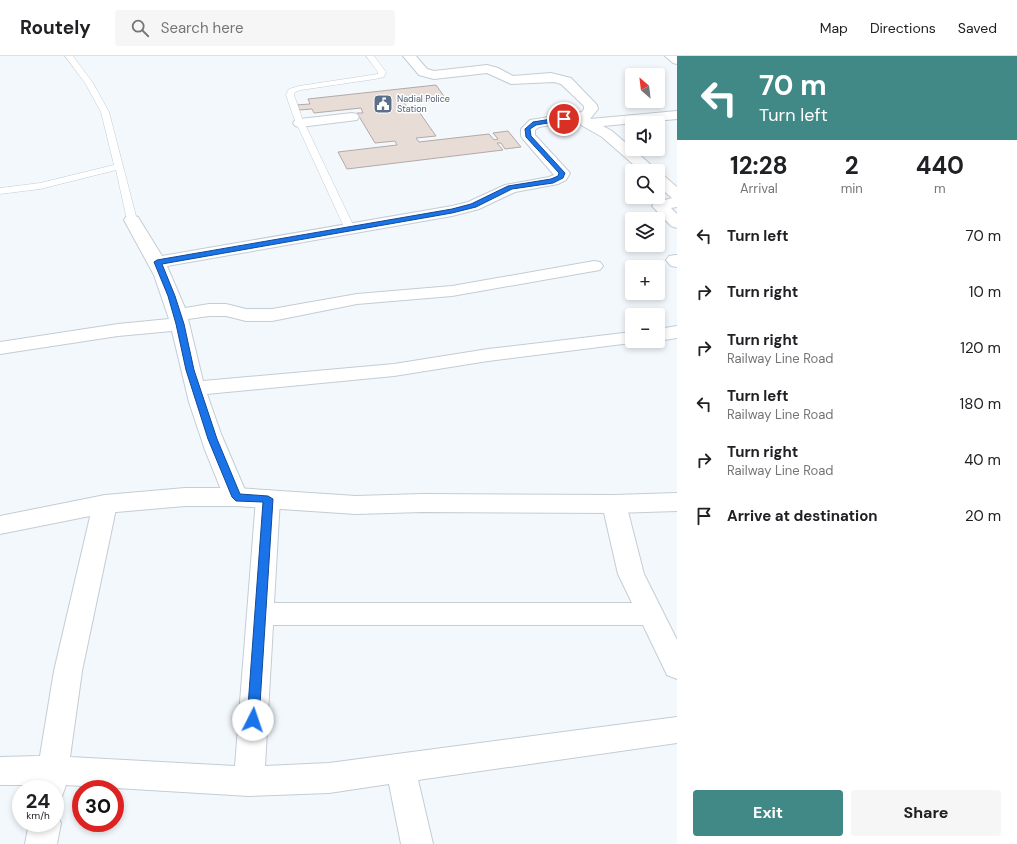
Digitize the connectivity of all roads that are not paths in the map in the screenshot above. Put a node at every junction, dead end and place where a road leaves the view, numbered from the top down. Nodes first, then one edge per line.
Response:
1 (69, 56) edge
2 (370, 56) edge
3 (409, 56) edge
4 (671, 56) edge
5 (677, 60) edge
6 (352, 116) dead end
7 (677, 116) edge
8 (582, 120) junction
9 (300, 123) junction
10 (642, 164) edge
11 (119, 167) junction
12 (665, 184) edge
13 (0, 191) edge
14 (677, 195) edge
15 (677, 202) edge
16 (132, 220) joint
17 (677, 223) edge
18 (350, 229) junction
19 (157, 262) junction
20 (594, 266) dead end
21 (179, 320) junction
22 (677, 332) edge
23 (665, 334) edge
24 (625, 339) edge
25 (0, 348) edge
26 (196, 388) junction
27 (236, 497) junction
28 (268, 499) junction
29 (677, 502) edge
30 (105, 504) junction
31 (614, 504) junction
32 (0, 525) edge
33 (260, 614) junction
34 (650, 614) junction
35 (677, 667) edge
36 (677, 730) edge
37 (400, 768) junction
38 (0, 771) edge
39 (52, 779) edge
40 (249, 781) junction
41 (43, 832) edge
42 (41, 844) edge
43 (417, 844) edge

1 - 11 lane
2 - 9 lane
3 - 8 street
4 - 5 street
6 - 9 street
7 - 8 street
8 - 10 street
8 - 18 street
9 - 18 lane
11 - 13 lane
11 - 16 lane
12 - 14 street
15 - 17 street
16 - 19 street
18 - 19 street
19 - 21 street
20 - 21 street
21 - 25 street
21 - 26 street
22 - 23 street
24 - 26 street
26 - 27 street
27 - 28 street
27 - 30 street
28 - 31 street
28 - 33 street
29 - 31 street
30 - 32 street
30 - 39 street
31 - 34 street
33 - 34 street
33 - 40 street
34 - 35 street
36 - 37 street
37 - 40 street
37 - 43 street
38 - 39 street
39 - 40 street
41 - 42 street

